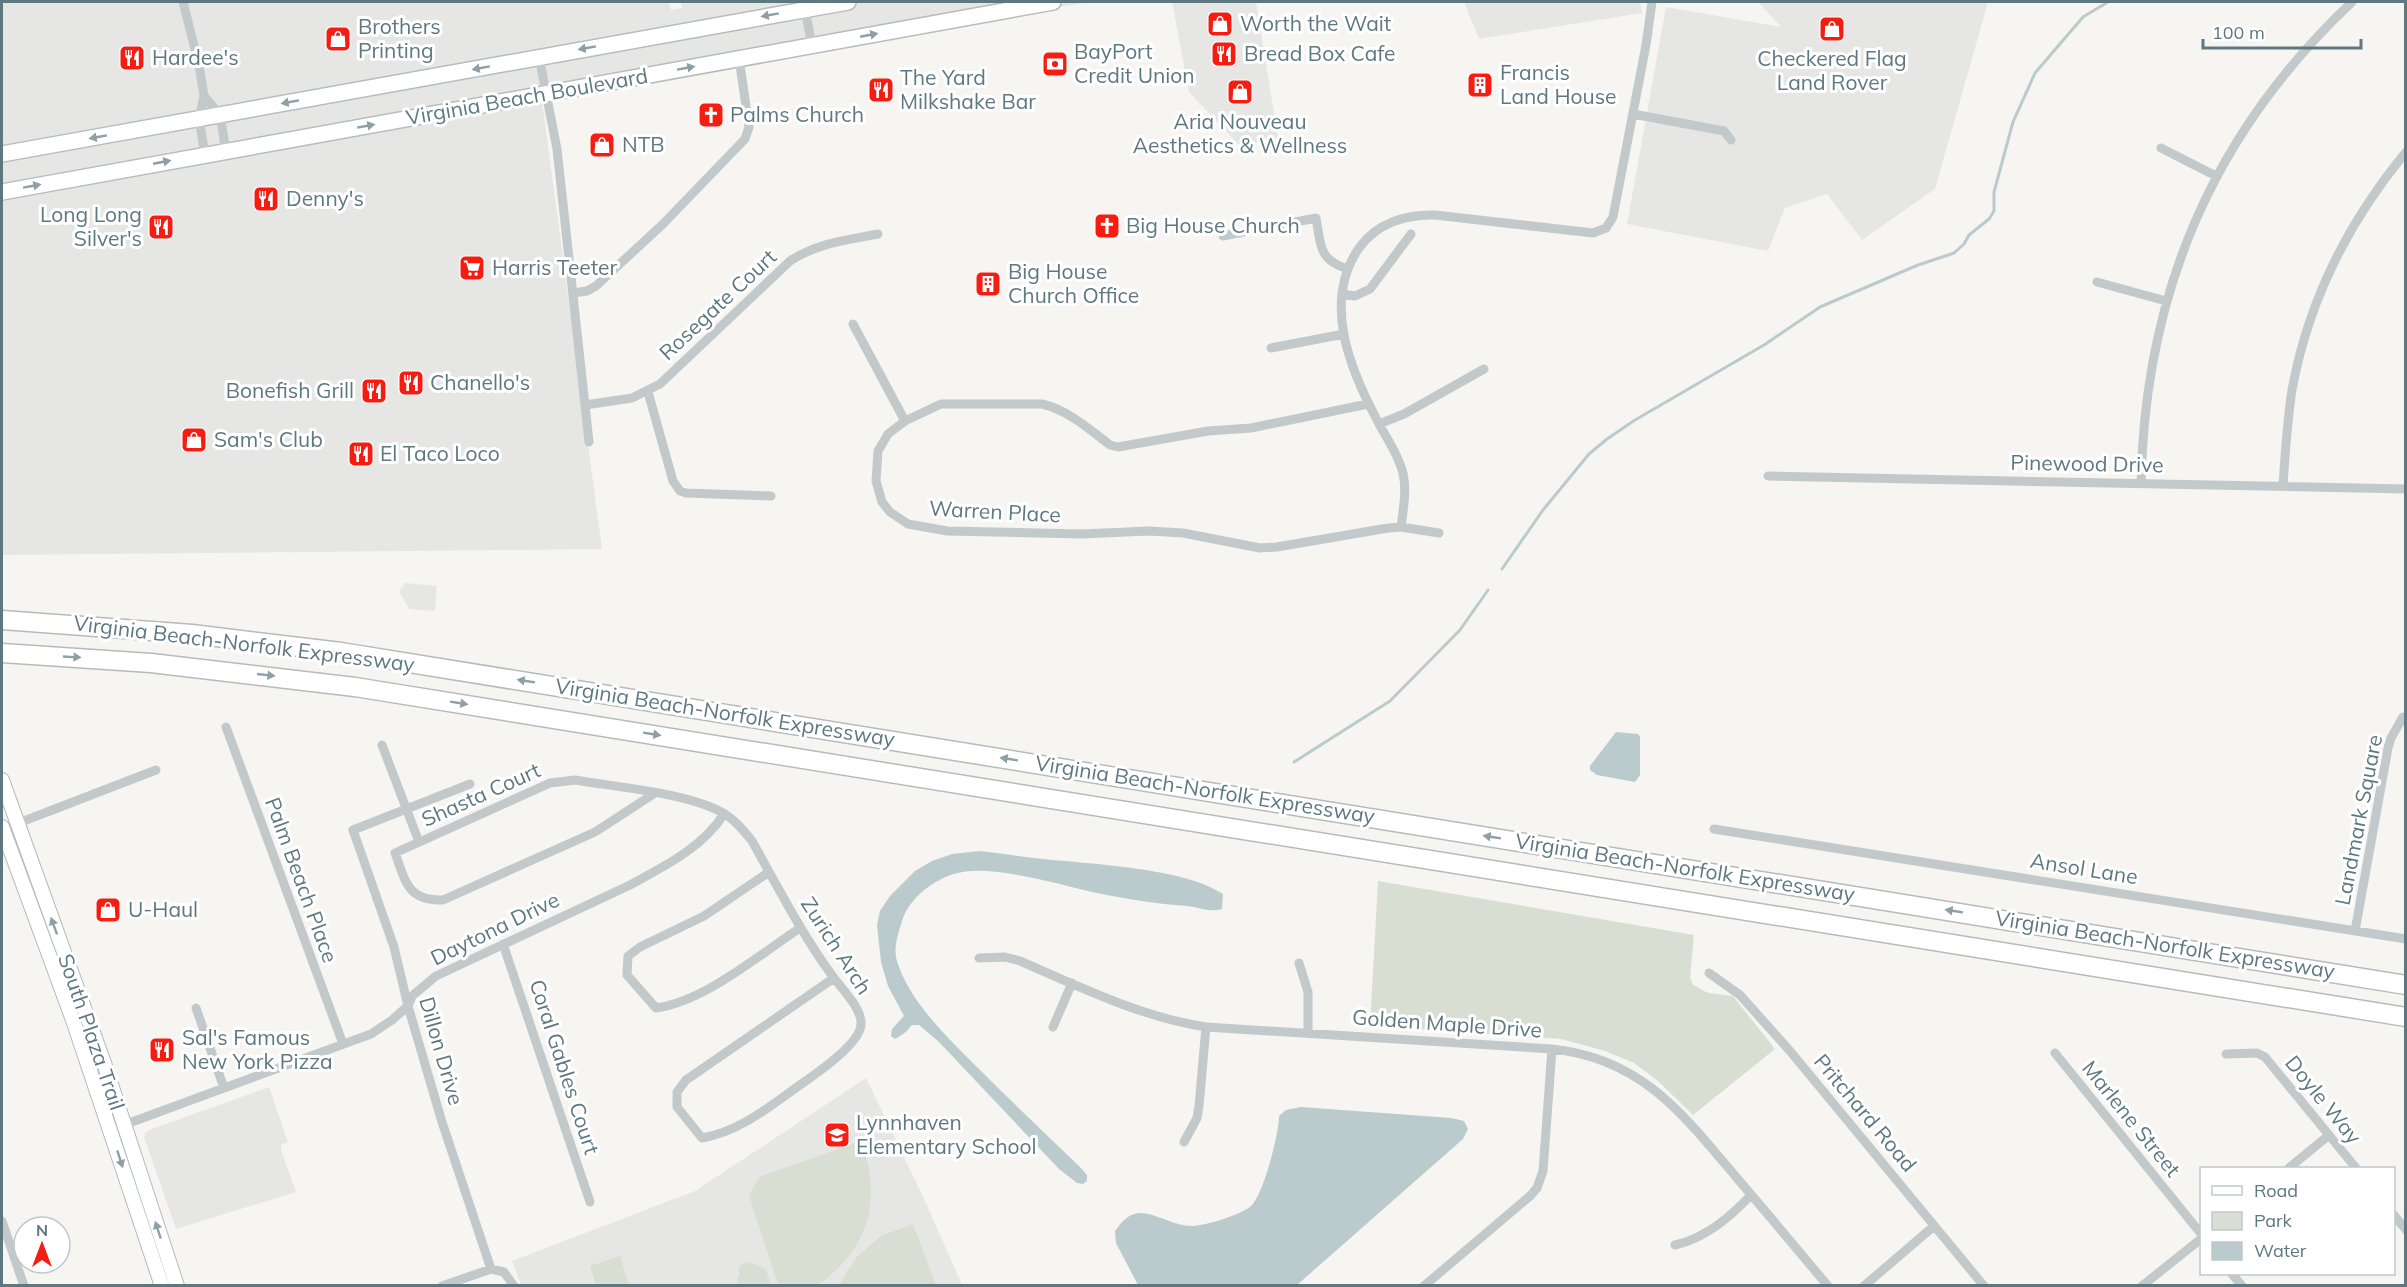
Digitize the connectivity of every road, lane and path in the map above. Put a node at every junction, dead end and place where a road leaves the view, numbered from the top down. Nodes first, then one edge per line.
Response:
1 (183, 2) edge
2 (848, 2) edge
3 (1053, 2) edge
4 (1652, 2) edge
5 (2352, 2) edge
6 (804, 9) junction
7 (812, 46) junction
8 (539, 57) junction
9 (739, 58) junction
10 (546, 93) junction
11 (204, 96) junction
12 (1634, 114) junction
13 (220, 115) junction
14 (199, 119) junction
15 (1731, 140) dead end
16 (2161, 148) dead end
17 (226, 151) junction
18 (2406, 152) edge
19 (2, 154) edge
20 (205, 154) junction
21 (2216, 176) junction
22 (2, 192) edge
23 (878, 234) dead end
24 (1411, 234) dead end
25 (1223, 236) dead end
26 (1348, 269) junction
27 (2097, 282) dead end
28 (573, 293) junction
29 (1342, 294) junction
30 (2166, 301) junction
31 (853, 324) dead end
32 (1344, 334) junction
33 (1271, 348) dead end
34 (1484, 369) dead end
35 (648, 392) junction
36 (1368, 404) junction
37 (585, 405) junction
38 (904, 421) junction
39 (1379, 424) junction
40 (589, 442) dead end
41 (1768, 476) dead end
42 (2141, 483) junction
43 (2283, 486) junction
44 (2406, 489) edge
45 (771, 496) dead end
46 (1401, 528) junction
47 (1439, 533) dead end
48 (3, 620) edge
49 (8, 653) edge
50 (2403, 717) dead end
51 (226, 727) dead end
52 (382, 746) dead end
53 (156, 770) dead end
54 (2, 780) edge
55 (470, 784) dead end
56 (655, 793) junction
57 (407, 810) junction
58 (724, 814) junction
59 (16, 824) junction
60 (2, 827) edge
61 (1714, 829) dead end
62 (419, 842) junction
63 (769, 872) junction
64 (800, 928) junction
65 (2355, 931) junction
66 (2406, 939) edge
67 (503, 944) junction
68 (979, 958) dead end
69 (1299, 963) dead end
70 (1709, 973) dead end
71 (834, 978) junction
72 (1072, 983) junction
73 (2406, 985) edge
74 (408, 1006) junction
75 (196, 1008) dead end
76 (2406, 1017) edge
77 (1053, 1027) dead end
78 (1206, 1027) junction
79 (1308, 1033) junction
80 (343, 1044) junction
81 (1552, 1048) junction
82 (2055, 1053) dead end
83 (2226, 1054) dead end
84 (224, 1088) junction
85 (117, 1128) junction
86 (2329, 1135) junction
87 (1184, 1142) dead end
88 (2290, 1167) edge
89 (2355, 1167) edge
90 (1751, 1195) junction
91 (590, 1202) dead end
92 (2395, 1216) edge
93 (2, 1221) edge
94 (1934, 1226) junction
95 (2406, 1230) edge
96 (2200, 1234) edge
97 (2200, 1239) edge
98 (1675, 1245) dead end
99 (491, 1269) junction
100 (24, 1286) edge
101 (162, 1286) edge
102 (177, 1286) edge
103 (442, 1286) edge
104 (514, 1286) edge
105 (1424, 1286) edge
106 (1828, 1286) edge
107 (1864, 1286) edge
108 (1984, 1286) edge
109 (2142, 1286) edge

1 - 11 street
2 - 6 main road, Virginia Beach Boulevard
7 -> 3 main road, Virginia Beach Boulevard
4 - 12 street
5 - 21 street
6 - 7 street
6 -> 8 main road, Virginia Beach Boulevard
7 - 9 main road, Virginia Beach Boulevard
8 - 10 street
8 -> 13 main road, Virginia Beach Boulevard
10 -> 9 main road, Virginia Beach Boulevard
9 - 28 street
17 -> 10 main road, Virginia Beach Boulevard
10 - 28 street
11 - 13 street
11 - 14 street
12 - 15 street
12 - 26 street
13 - 14 main road, Virginia Beach Boulevard
13 - 17 street
14 -> 19 main road, Virginia Beach Boulevard
14 - 20 street
16 - 21 street
17 - 20 main road, Virginia Beach Boulevard
18 - 43 street
22 -> 20 main road, Virginia Beach Boulevard
21 - 30 street
23 - 35 street, Rosegate Court
24 - 29 street
25 - 26 street
26 - 29 street
27 - 30 street
28 - 37 street
29 - 32 street
30 - 42 street
31 - 38 street
32 - 33 street
32 - 36 street
34 - 39 street
35 - 37 street, Rosegate Court
35 - 45 street
36 - 38 street, Warren Place
36 - 39 street
37 - 40 street
38 - 46 street, Warren Place
39 - 46 street
41 - 42 street, Pinewood Drive
42 - 43 street, Pinewood Drive
43 - 44 street, Pinewood Drive
46 - 47 street, Warren Place
73 -> 48 highway, Virginia Beach-Norfolk Expressway
49 -> 76 highway, Virginia Beach-Norfolk Expressway
50 - 65 street, Landmark Square
51 - 80 street, Palm Beach Place
52 - 57 street
53 - 59 street
54 - 59 main road, South Plaza Trail
55 - 57 street, Dillon Drive
56 - 58 street, Shasta Court
56 - 62 street, Shasta Court
56 - 62 street, Shasta Court
57 - 62 street
57 - 74 street, Dillon Drive
58 - 63 street, Zurich Arch
58 - 67 street, Daytona Drive
85 -> 59 main road, South Plaza Trail
60 - 85 main road, South Plaza Trail
61 - 65 street, Ansol Lane
63 - 64 street, Zurich Arch
63 - 64 street
64 - 71 street, Zurich Arch
65 - 66 street, Ansol Lane
67 - 74 street, Daytona Drive
67 - 91 street, Coral Gables Court
68 - 72 street, Golden Maple Drive
69 - 79 street
70 - 94 street, Pritchard Road
71 - 71 street, Zurich Arch
72 - 77 street
72 - 78 street, Golden Maple Drive
74 - 80 street, Daytona Drive
74 - 99 street, Dillon Drive
75 - 84 street
78 - 79 street, Golden Maple Drive
78 - 87 street
79 - 81 street, Golden Maple Drive
80 - 84 street, Daytona Drive
81 - 90 street, Golden Maple Drive
81 - 105 street
82 - 96 street, Marlene Street
83 - 86 street, Doyle Way
84 - 85 street, Daytona Drive
85 -> 101 main road, South Plaza Trail
102 -> 85 main road, South Plaza Trail
86 - 88 street
86 - 89 street, Doyle Way
90 - 98 street
90 - 106 street, Golden Maple Drive
92 - 95 street
93 - 100 street
94 - 107 street
94 - 108 street, Pritchard Road
97 - 109 street
99 - 103 street
99 - 104 street

